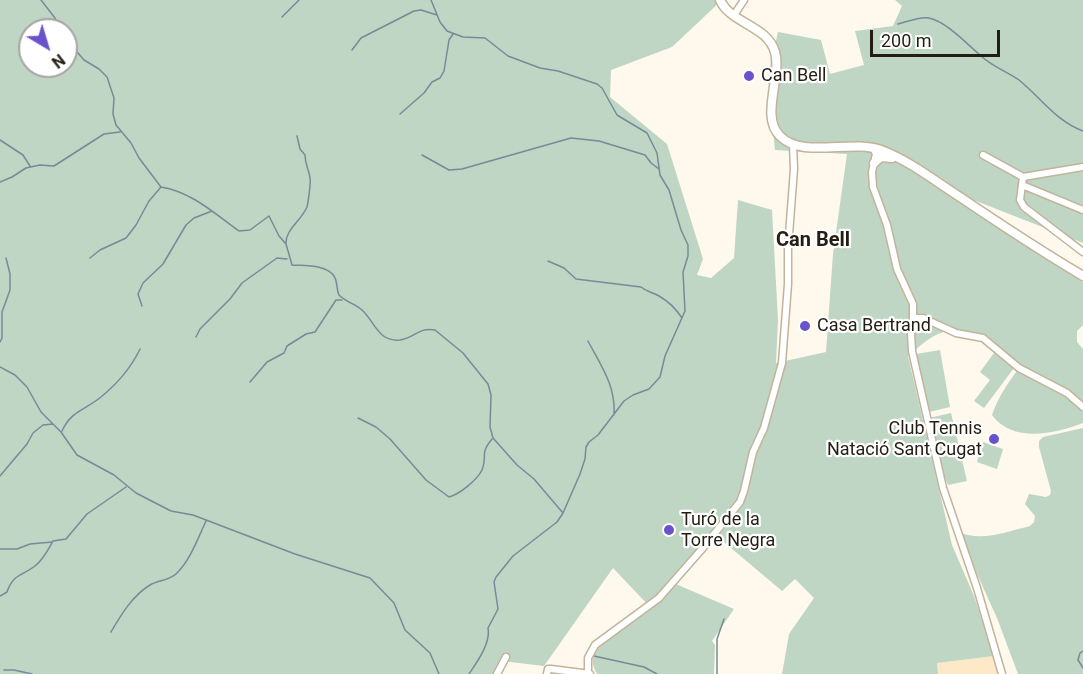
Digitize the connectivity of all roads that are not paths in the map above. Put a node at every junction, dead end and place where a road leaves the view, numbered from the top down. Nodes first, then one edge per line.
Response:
1 (720, 0) edge
2 (744, 0) edge
3 (734, 15) junction
4 (794, 144) junction
5 (875, 153) junction
6 (983, 155) dead end
7 (900, 160) junction
8 (1083, 167) edge
9 (1023, 177) junction
10 (1022, 185) junction
11 (1083, 210) edge
12 (1083, 252) edge
13 (1083, 276) edge
14 (913, 318) junction
15 (1083, 407) edge
16 (506, 657) dead end
17 (497, 674) edge
18 (547, 674) edge
19 (590, 674) edge
20 (1002, 674) edge

1 - 3 main road
2 - 3 street
3 - 4 main road
4 - 5 main road
4 - 19 street
5 - 7 main road
5 - 7 main road
5 - 14 street
6 - 9 street
7 - 13 main road
8 - 9 street
9 - 10 street
10 - 11 street
10 - 12 street
14 - 15 street
14 - 20 street
16 - 17 street
18 - 19 street

